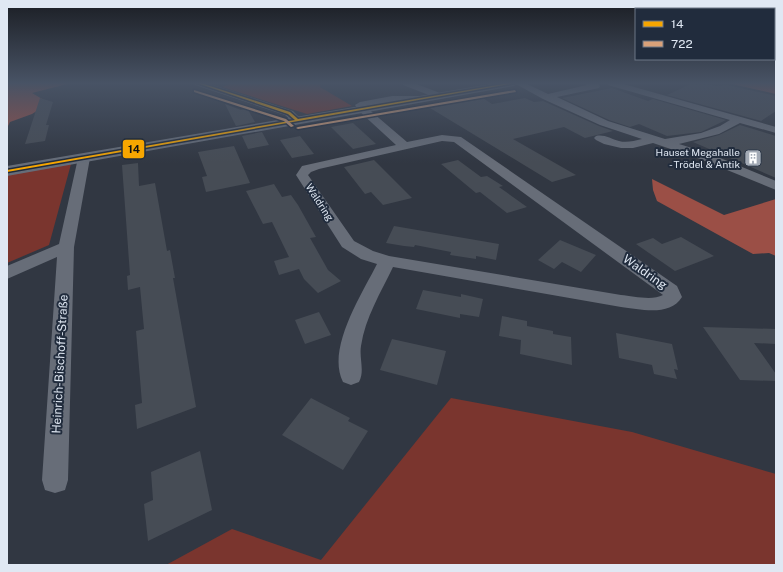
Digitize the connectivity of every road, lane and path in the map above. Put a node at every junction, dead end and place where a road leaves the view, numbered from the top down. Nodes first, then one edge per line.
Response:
1 (279, 110) edge
2 (358, 110) edge
3 (363, 110) edge
4 (575, 110) edge
5 (705, 110) edge
6 (738, 119) junction
7 (297, 120) junction
8 (776, 130) edge
9 (600, 138) dead end
10 (660, 141) junction
11 (685, 141) junction
12 (404, 146) junction
13 (704, 156) junction
14 (84, 158) junction
15 (7, 171) edge
16 (776, 186) edge
17 (66, 247) junction
18 (387, 261) junction
19 (7, 273) edge
20 (351, 376) dead end
21 (54, 480) dead end

1 - 7 street
2 - 7 main road
3 - 12 street
4 - 10 street
5 - 6 street
6 - 8 street
6 - 11 street
7 - 14 main road
9 - 10 street
10 - 11 street
10 - 13 street
11 - 13 street
12 - 18 street, Waldring
12 - 18 street, Waldring
13 - 16 street
14 - 15 main road
14 - 17 street, Heinrich-Bischoff-Straße
17 - 19 street
17 - 21 street, Heinrich-Bischoff-Straße
18 - 20 street

